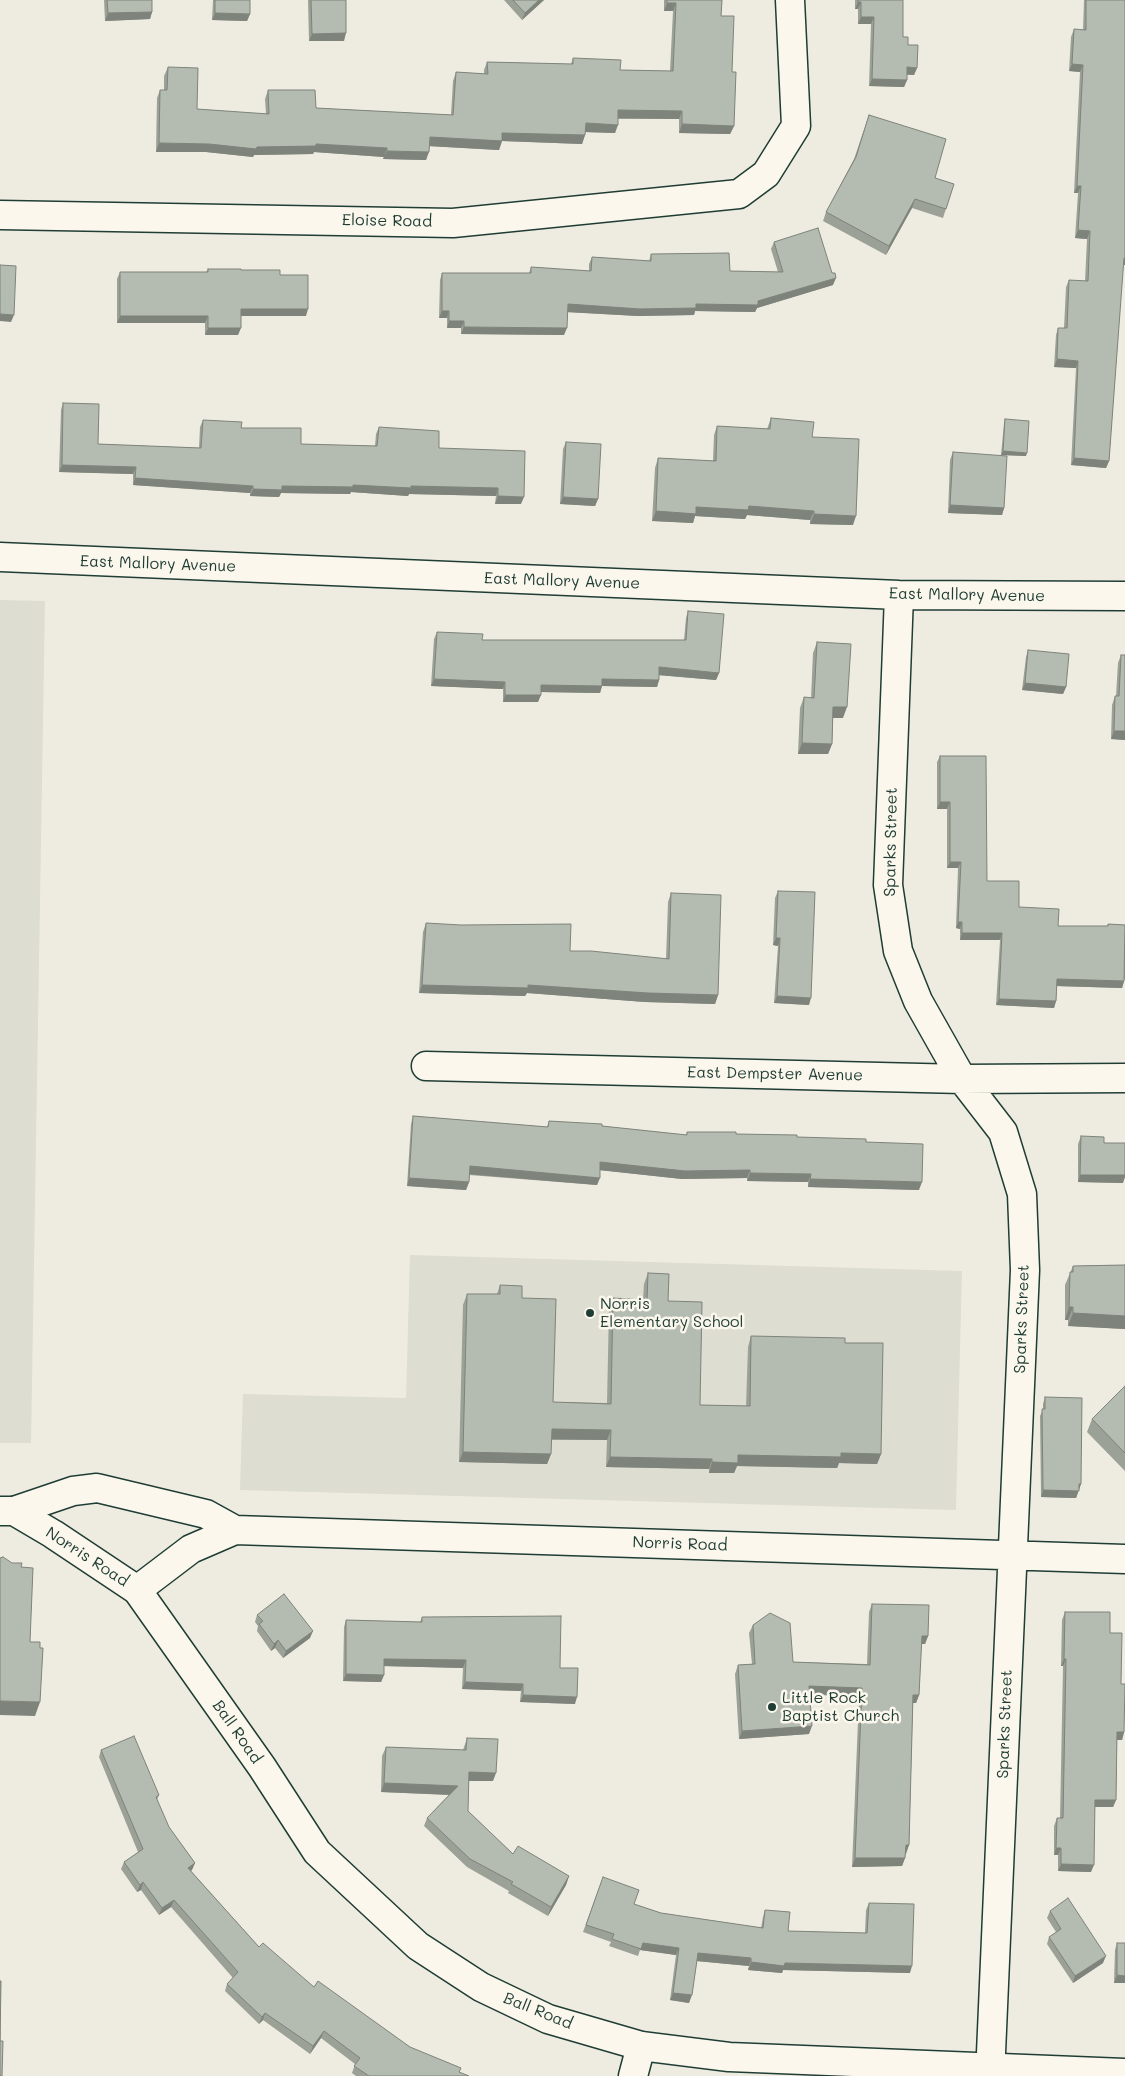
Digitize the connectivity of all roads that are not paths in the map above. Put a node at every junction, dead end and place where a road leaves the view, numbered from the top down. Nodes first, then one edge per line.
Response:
1 (790, 0) edge
2 (0, 215) edge
3 (0, 557) edge
4 (899, 595) junction
5 (1125, 596) edge
6 (426, 1066) dead end
7 (1125, 1078) edge
8 (962, 1079) junction
9 (7, 1511) edge
10 (235, 1530) junction
11 (1013, 1554) junction
12 (1125, 1559) edge
13 (137, 1590) junction
14 (640, 2046) junction
15 (991, 2072) edge
16 (1125, 2072) edge
17 (633, 2076) edge

1 - 2 street, Eloise Road
3 - 4 street, East Mallory Avenue
4 - 5 street, East Mallory Avenue
4 - 8 street, Sparks Street
6 - 8 street, East Dempster Avenue
7 - 8 street, East Dempster Avenue
8 - 11 street, Sparks Street
9 - 10 street, Norris Road
9 - 13 street, Norris Road
10 - 11 street, Norris Road
10 - 13 street, Norris Road
11 - 12 street, Norris Road
11 - 15 street, Sparks Street
13 - 14 street, Ball Road
14 - 15 street, Ball Road
14 - 17 street
15 - 16 street, Ball Road

